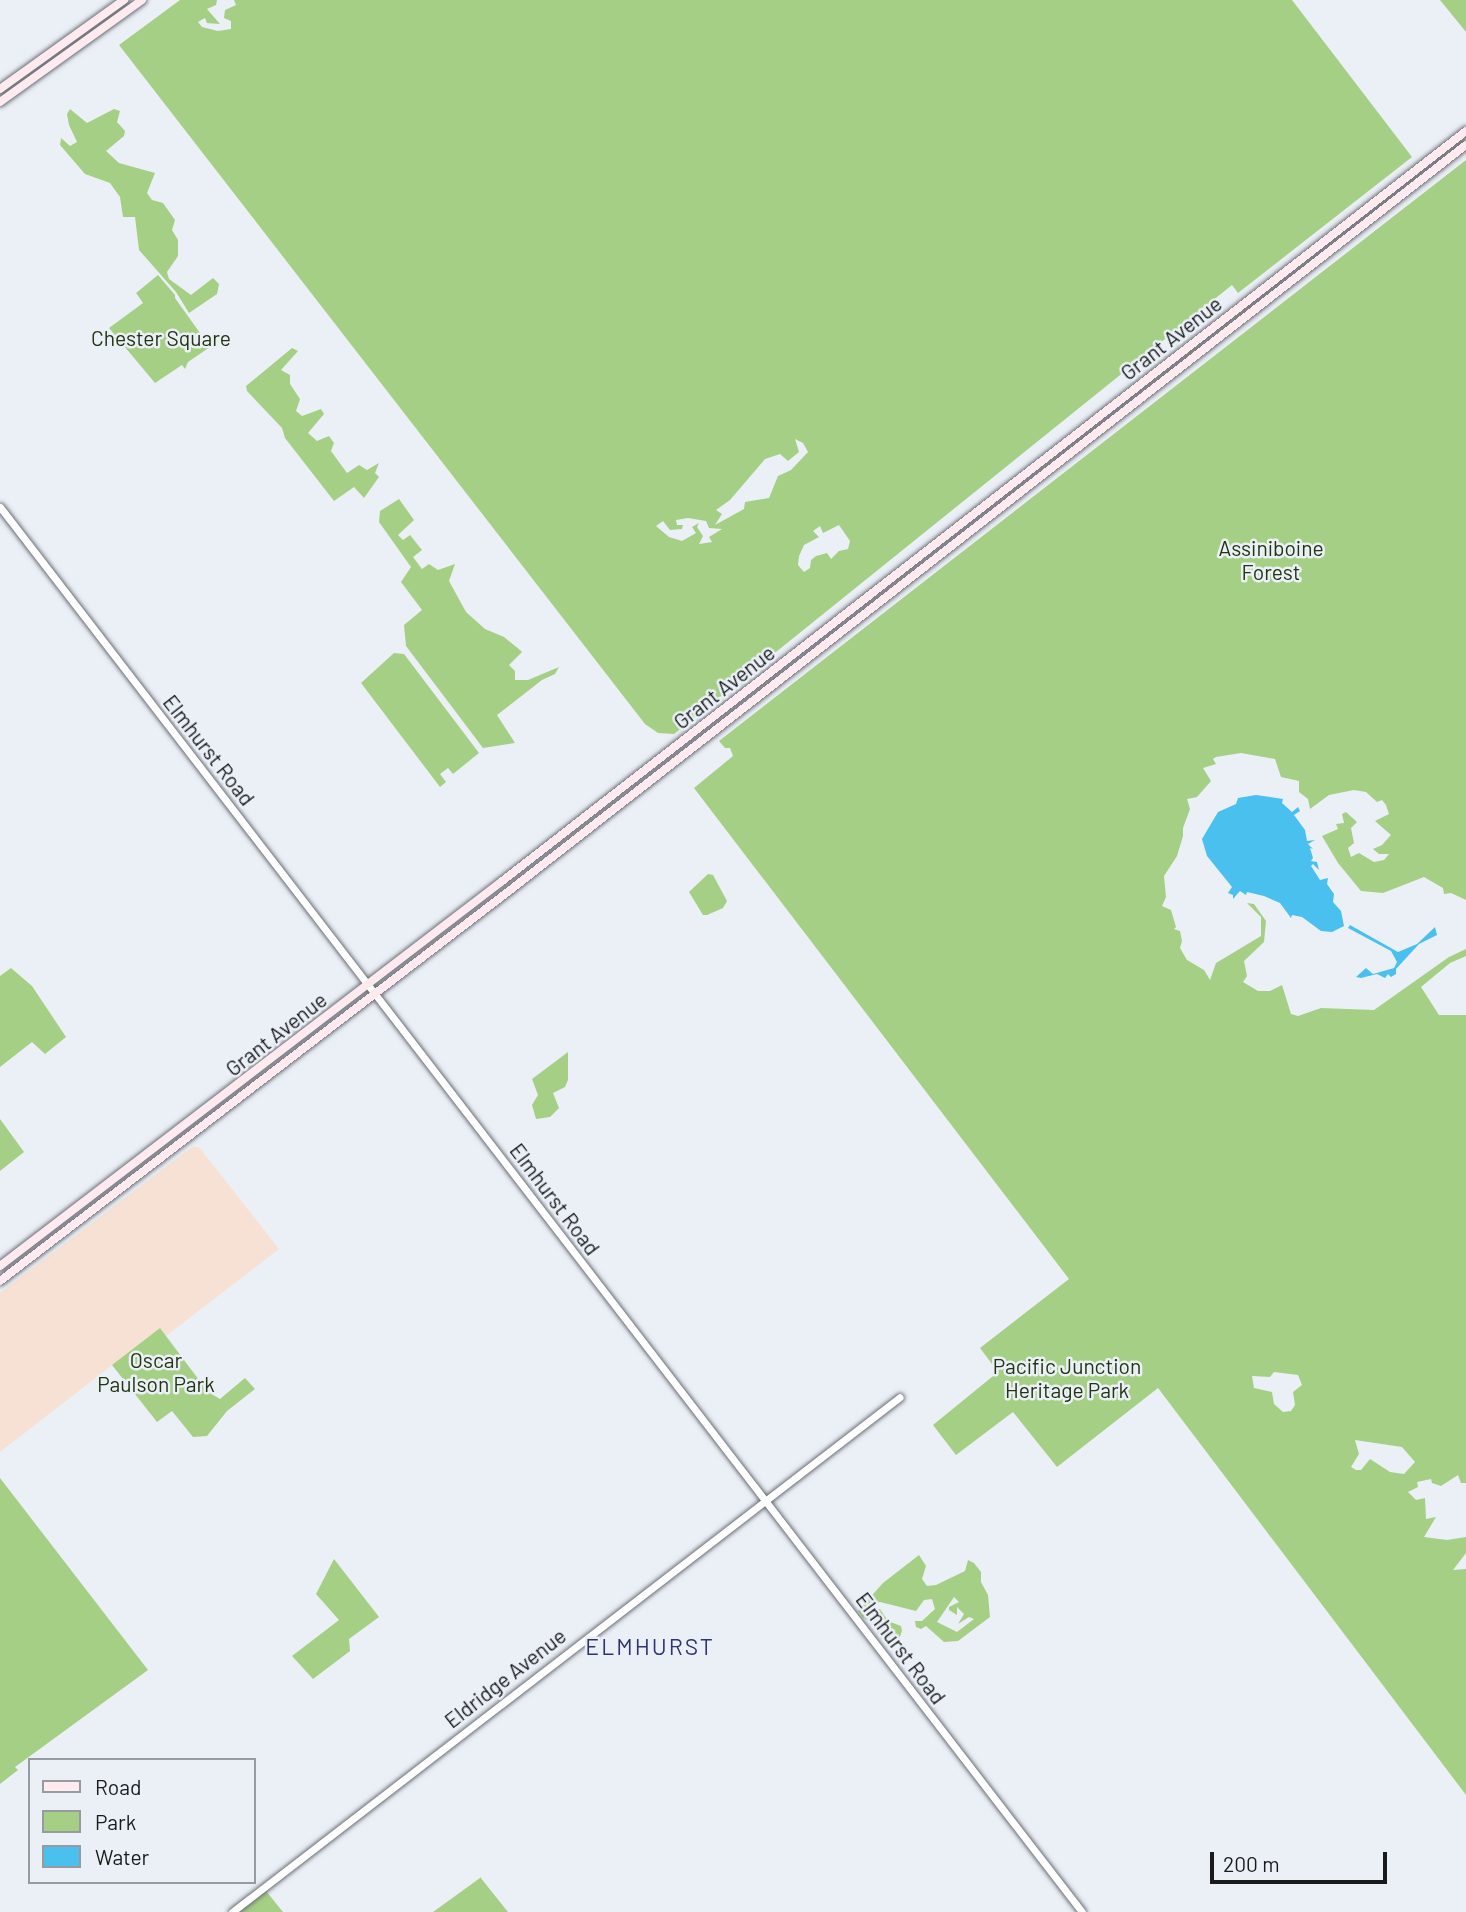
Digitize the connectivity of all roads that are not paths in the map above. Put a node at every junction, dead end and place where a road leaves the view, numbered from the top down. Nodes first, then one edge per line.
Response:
1 (124, 0) edge
2 (142, 0) edge
3 (0, 89) edge
4 (0, 102) edge
5 (1466, 131) edge
6 (1466, 145) edge
7 (0, 507) edge
8 (368, 984) junction
9 (375, 993) junction
10 (273, 1058) junction
11 (279, 1068) junction
12 (0, 1266) edge
13 (0, 1281) edge
14 (900, 1397) dead end
15 (766, 1501) junction
16 (232, 1912) edge
17 (1082, 1912) edge

1 - 3 main road
2 - 4 main road
5 - 8 main road, Grant Avenue
6 - 9 main road, Grant Avenue
7 - 8 street, Elmhurst Road
8 - 9 street, Elmhurst Road
8 - 10 main road, Grant Avenue
9 - 11 main road, Grant Avenue
9 - 15 street, Elmhurst Road
10 - 11 main road
10 - 12 main road, Grant Avenue
11 - 13 main road, Grant Avenue
14 - 15 street, Eldridge Avenue
15 - 16 street, Eldridge Avenue
15 - 17 street, Elmhurst Road

